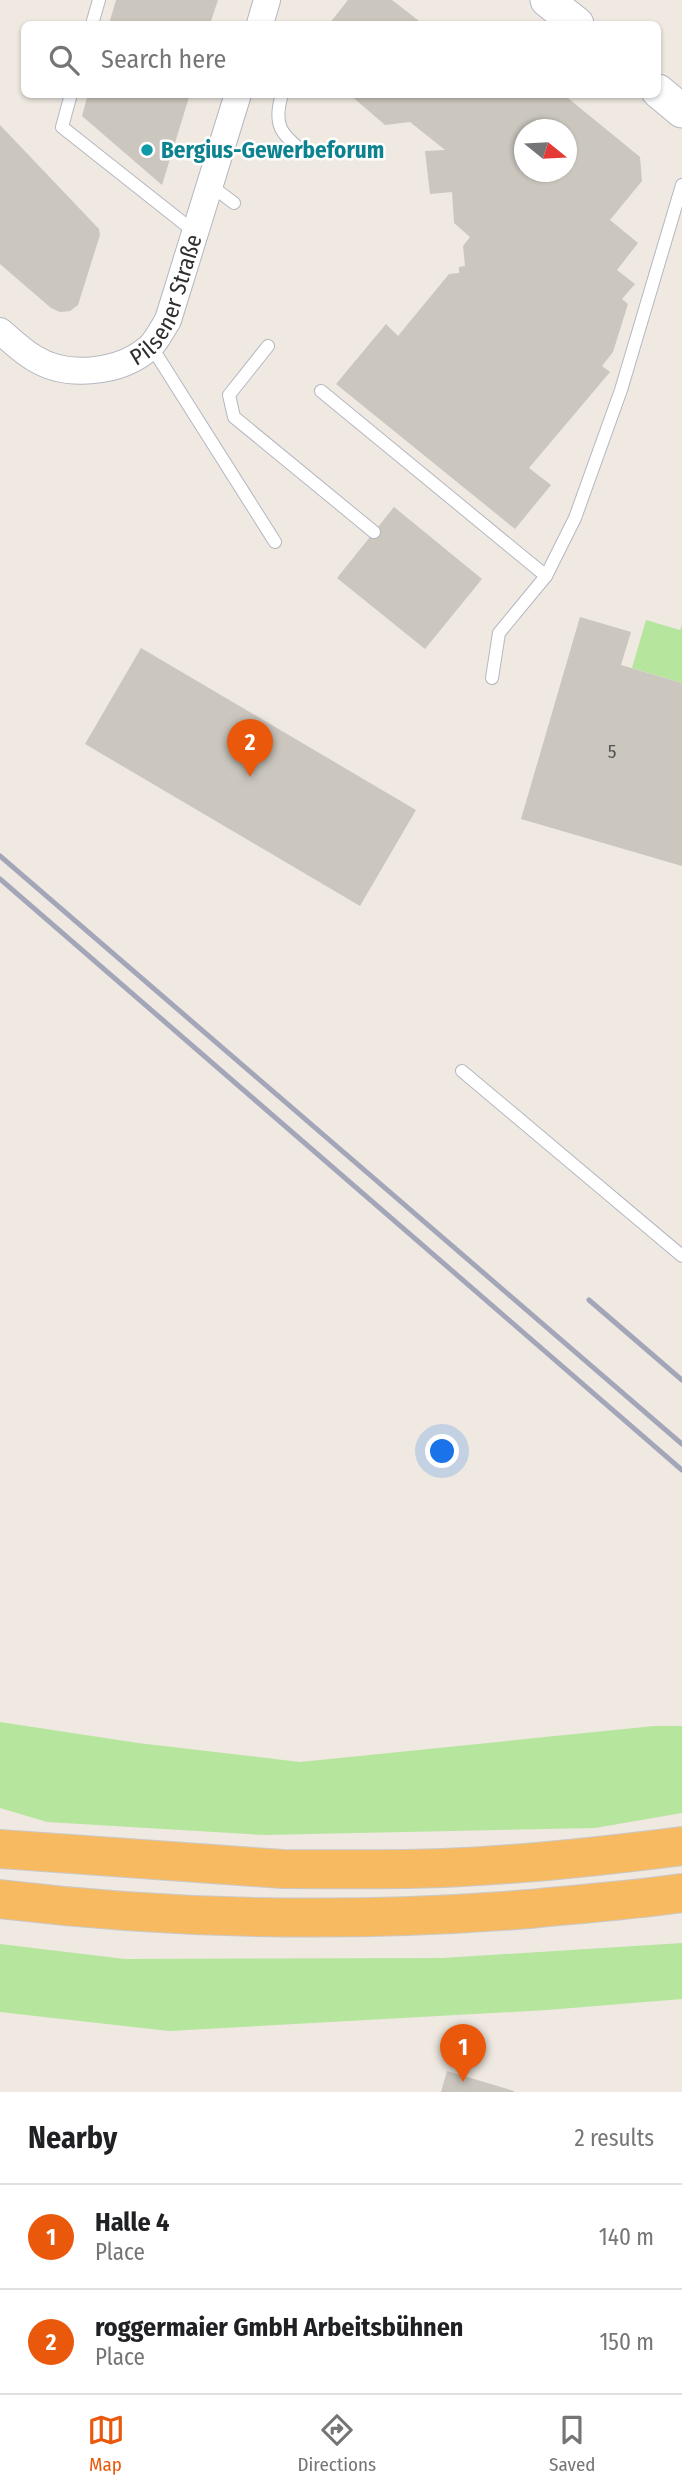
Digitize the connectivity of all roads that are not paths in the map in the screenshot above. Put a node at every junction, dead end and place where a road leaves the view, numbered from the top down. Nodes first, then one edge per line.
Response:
1 (99, 0) edge
2 (267, 0) edge
3 (547, 0) edge
4 (93, 21) edge
5 (261, 21) edge
6 (572, 21) edge
7 (661, 94) edge
8 (70, 98) edge
9 (237, 98) edge
10 (281, 98) edge
11 (682, 111) edge
12 (304, 152) dead end
13 (682, 185) edge
14 (210, 186) junction
15 (234, 202) dead end
16 (195, 233) junction
17 (0, 331) edge
18 (150, 346) junction
19 (268, 346) dead end
20 (321, 391) dead end
21 (374, 532) dead end
22 (275, 542) dead end
23 (546, 576) junction
24 (492, 678) dead end
25 (462, 1071) dead end
26 (682, 1256) edge
27 (0, 1835) edge
28 (682, 1846) edge
29 (0, 1849) edge
30 (66, 1856) junction
31 (682, 1893) edge
32 (0, 1899) edge

1 - 4 lane
2 - 5 street
3 - 6 street
7 - 11 street
8 - 16 lane
9 - 14 street, Pilsener Straße
10 - 12 lane
13 - 23 lane
14 - 15 lane
14 - 16 street, Pilsener Straße
16 - 18 street, Pilsener Straße
17 - 18 street, Pilsener Straße
18 - 22 lane
19 - 21 lane
20 - 23 lane
23 - 24 lane
25 - 26 lane
27 - 30 highway
28 - 30 highway
29 - 30 highway
31 - 32 highway

